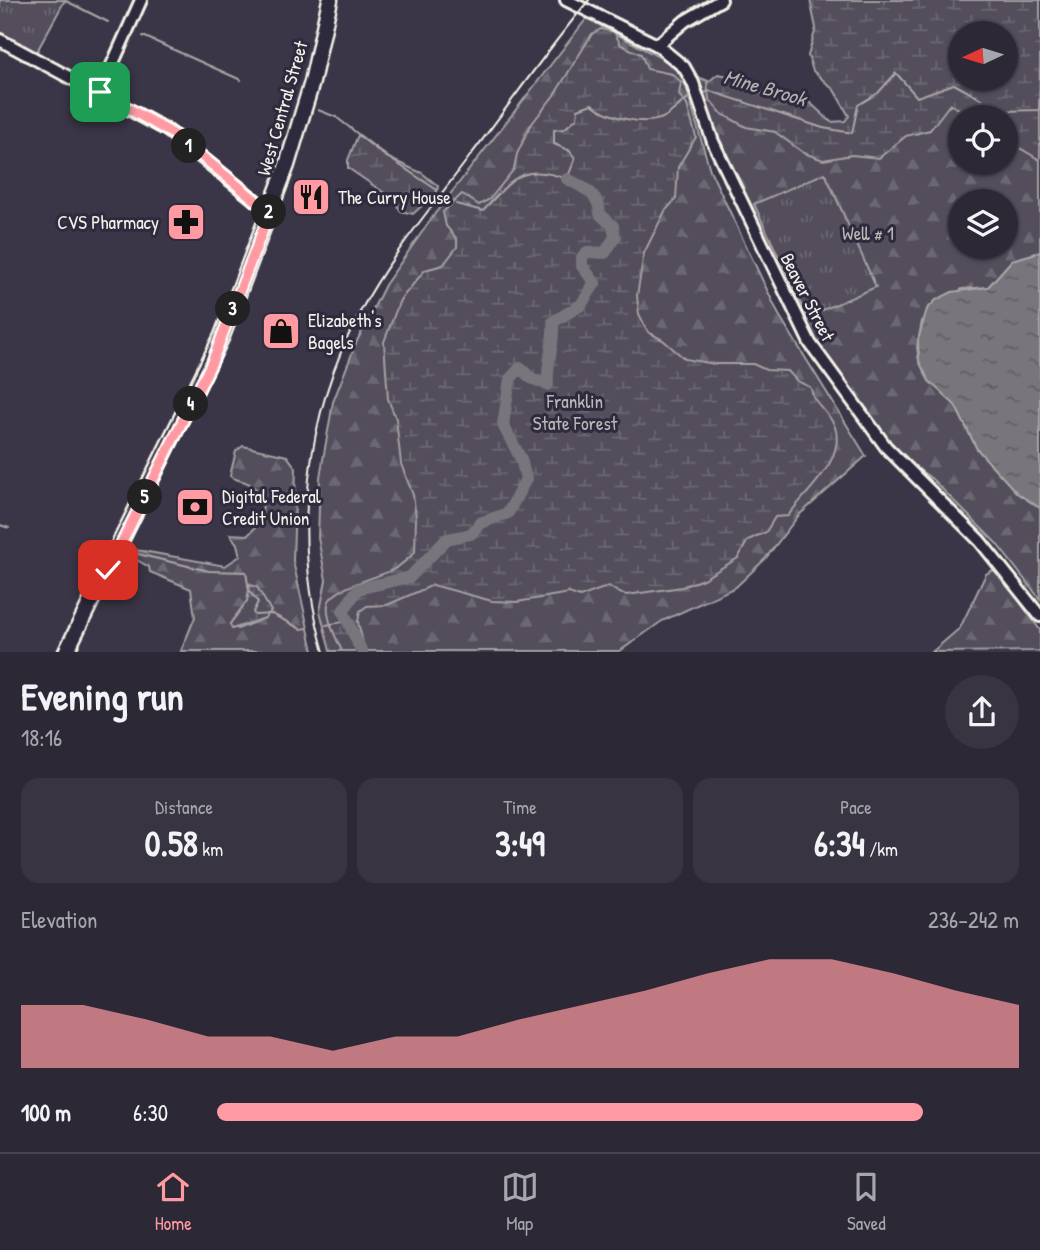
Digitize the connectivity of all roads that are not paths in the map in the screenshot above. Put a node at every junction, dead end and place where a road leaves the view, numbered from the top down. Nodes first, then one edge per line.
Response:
1 (141, 0) edge
2 (330, 0) edge
3 (566, 0) edge
4 (721, 0) edge
5 (0, 40) edge
6 (657, 45) junction
7 (100, 92) junction
8 (270, 212) junction
9 (1040, 616) edge
10 (68, 649) edge

1 - 7 street
2 - 8 main road, West Central Street
3 - 6 street, Beaver Street
4 - 6 street
5 - 7 street
6 - 9 street, Beaver Street
7 - 8 street
8 - 10 main road, West Central Street

